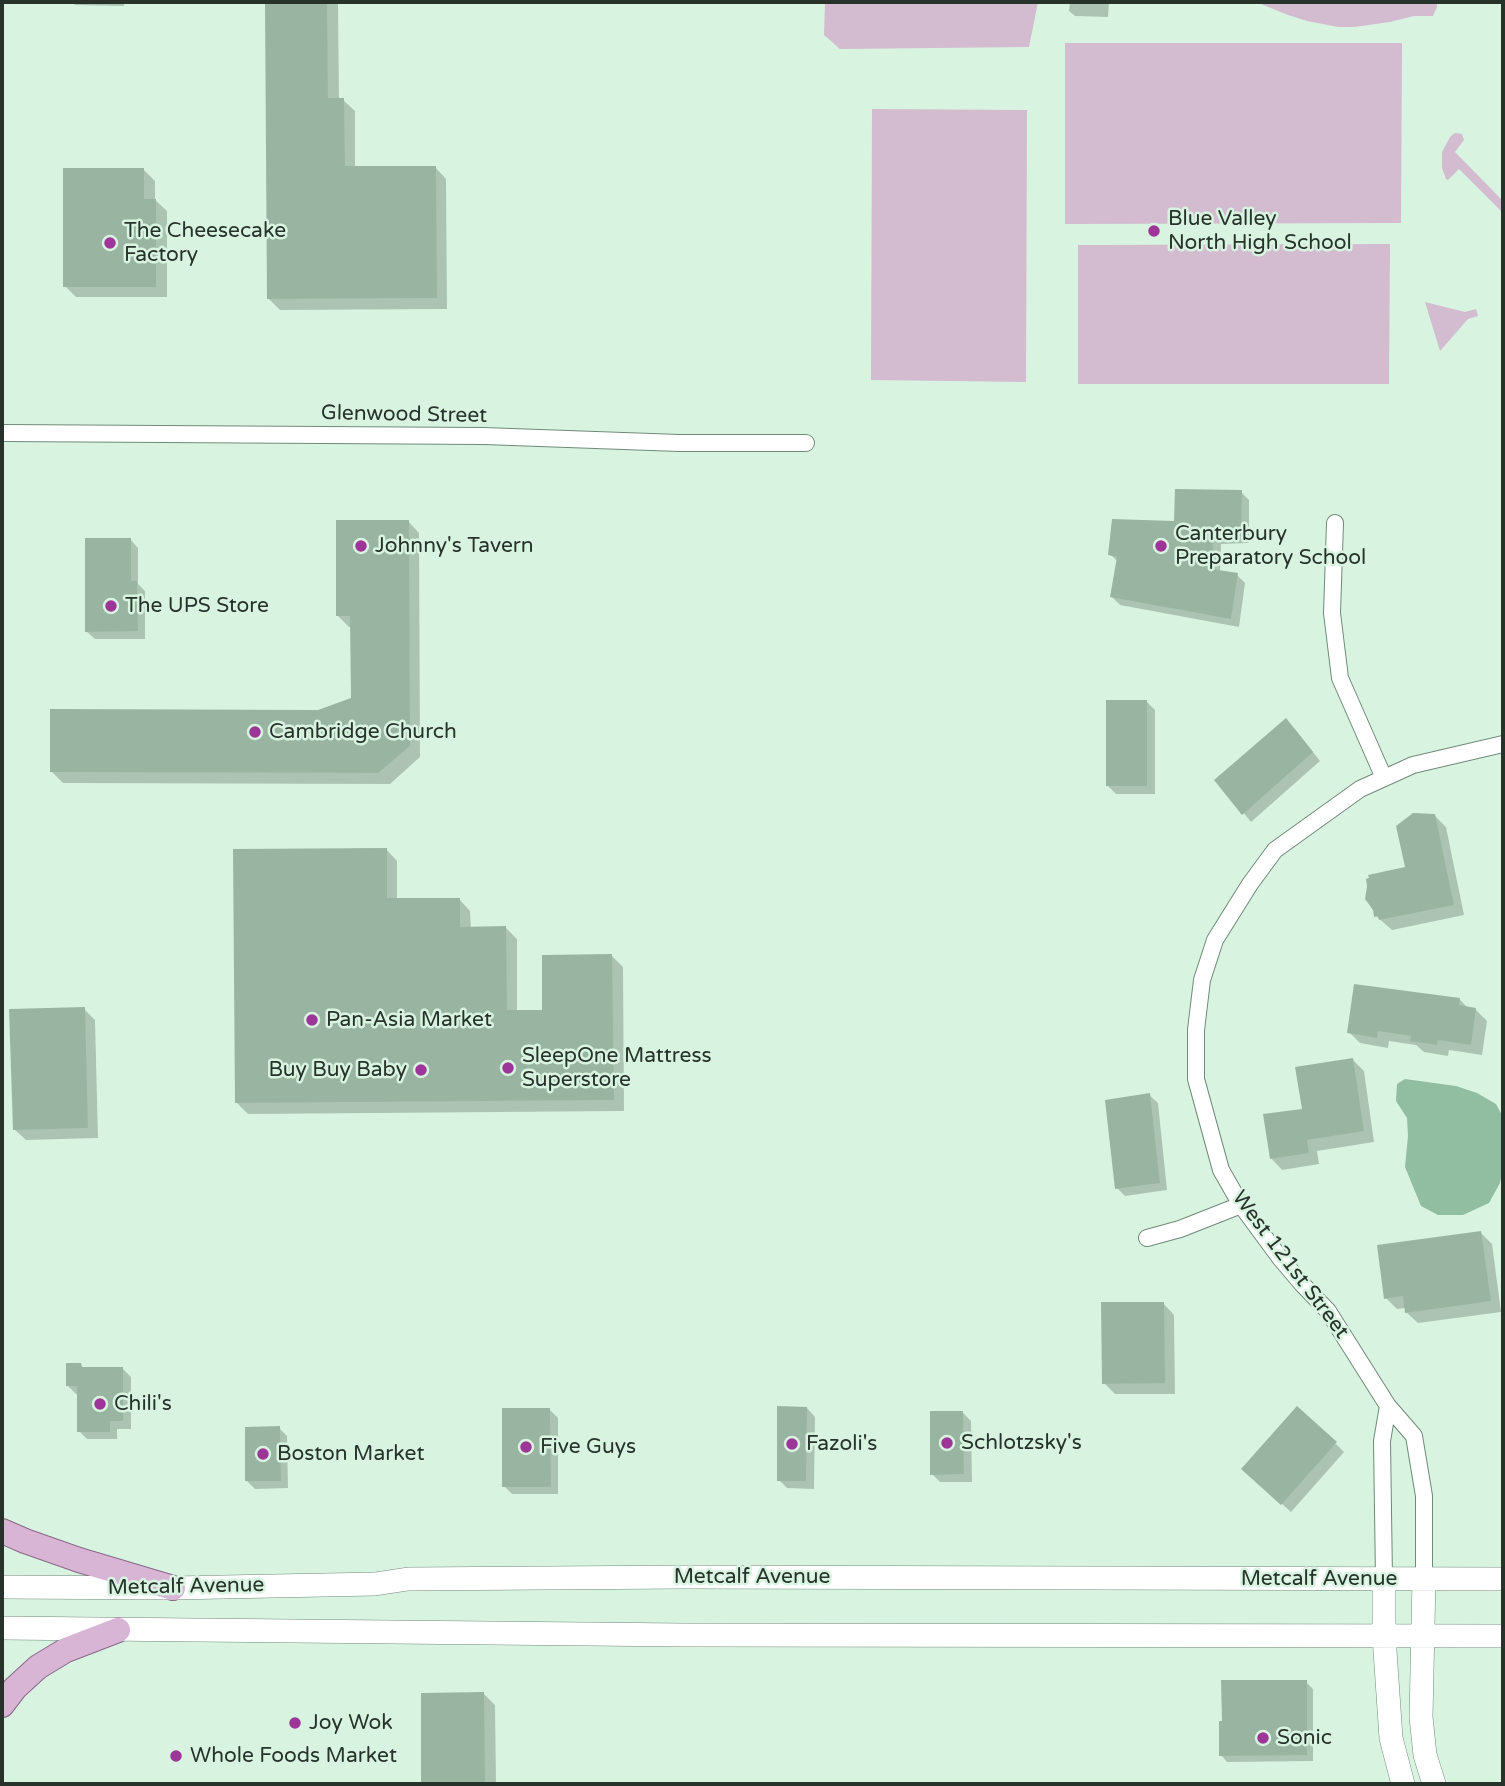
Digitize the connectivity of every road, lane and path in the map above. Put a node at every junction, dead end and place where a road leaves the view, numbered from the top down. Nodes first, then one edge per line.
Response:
1 (2, 432) edge
2 (806, 443) dead end
3 (1335, 523) dead end
4 (1503, 744) edge
5 (1384, 778) junction
6 (1241, 1205) junction
7 (1147, 1238) dead end
8 (1388, 1406) junction
9 (2, 1531) edge
10 (1384, 1579) junction
11 (1424, 1579) junction
12 (1503, 1579) edge
13 (2, 1587) edge
14 (173, 1588) junction
15 (2, 1628) edge
16 (118, 1630) junction
17 (1384, 1636) junction
18 (1423, 1636) junction
19 (1503, 1636) edge
20 (2, 1705) edge
21 (1402, 1784) edge
22 (1434, 1784) edge

1 - 2 street, Glenwood Street
3 - 5 street
4 - 5 street, West 121st Street
5 - 6 street, West 121st Street
6 - 7 street
6 - 8 street, West 121st Street
8 - 10 street
8 - 11 street, West 121st Street
9 - 14 main road
10 - 11 main road, Metcalf Avenue
10 - 14 main road, Metcalf Avenue
10 - 17 main road
11 - 12 main road, Metcalf Avenue
11 - 18 main road, West 121st Street
13 - 14 main road, Metcalf Avenue
15 - 16 main road, Metcalf Avenue
16 - 17 main road, Metcalf Avenue
16 - 20 main road
17 - 18 main road, Metcalf Avenue
17 - 21 main road
18 - 19 main road, Metcalf Avenue
18 - 22 main road, West 121st Street

